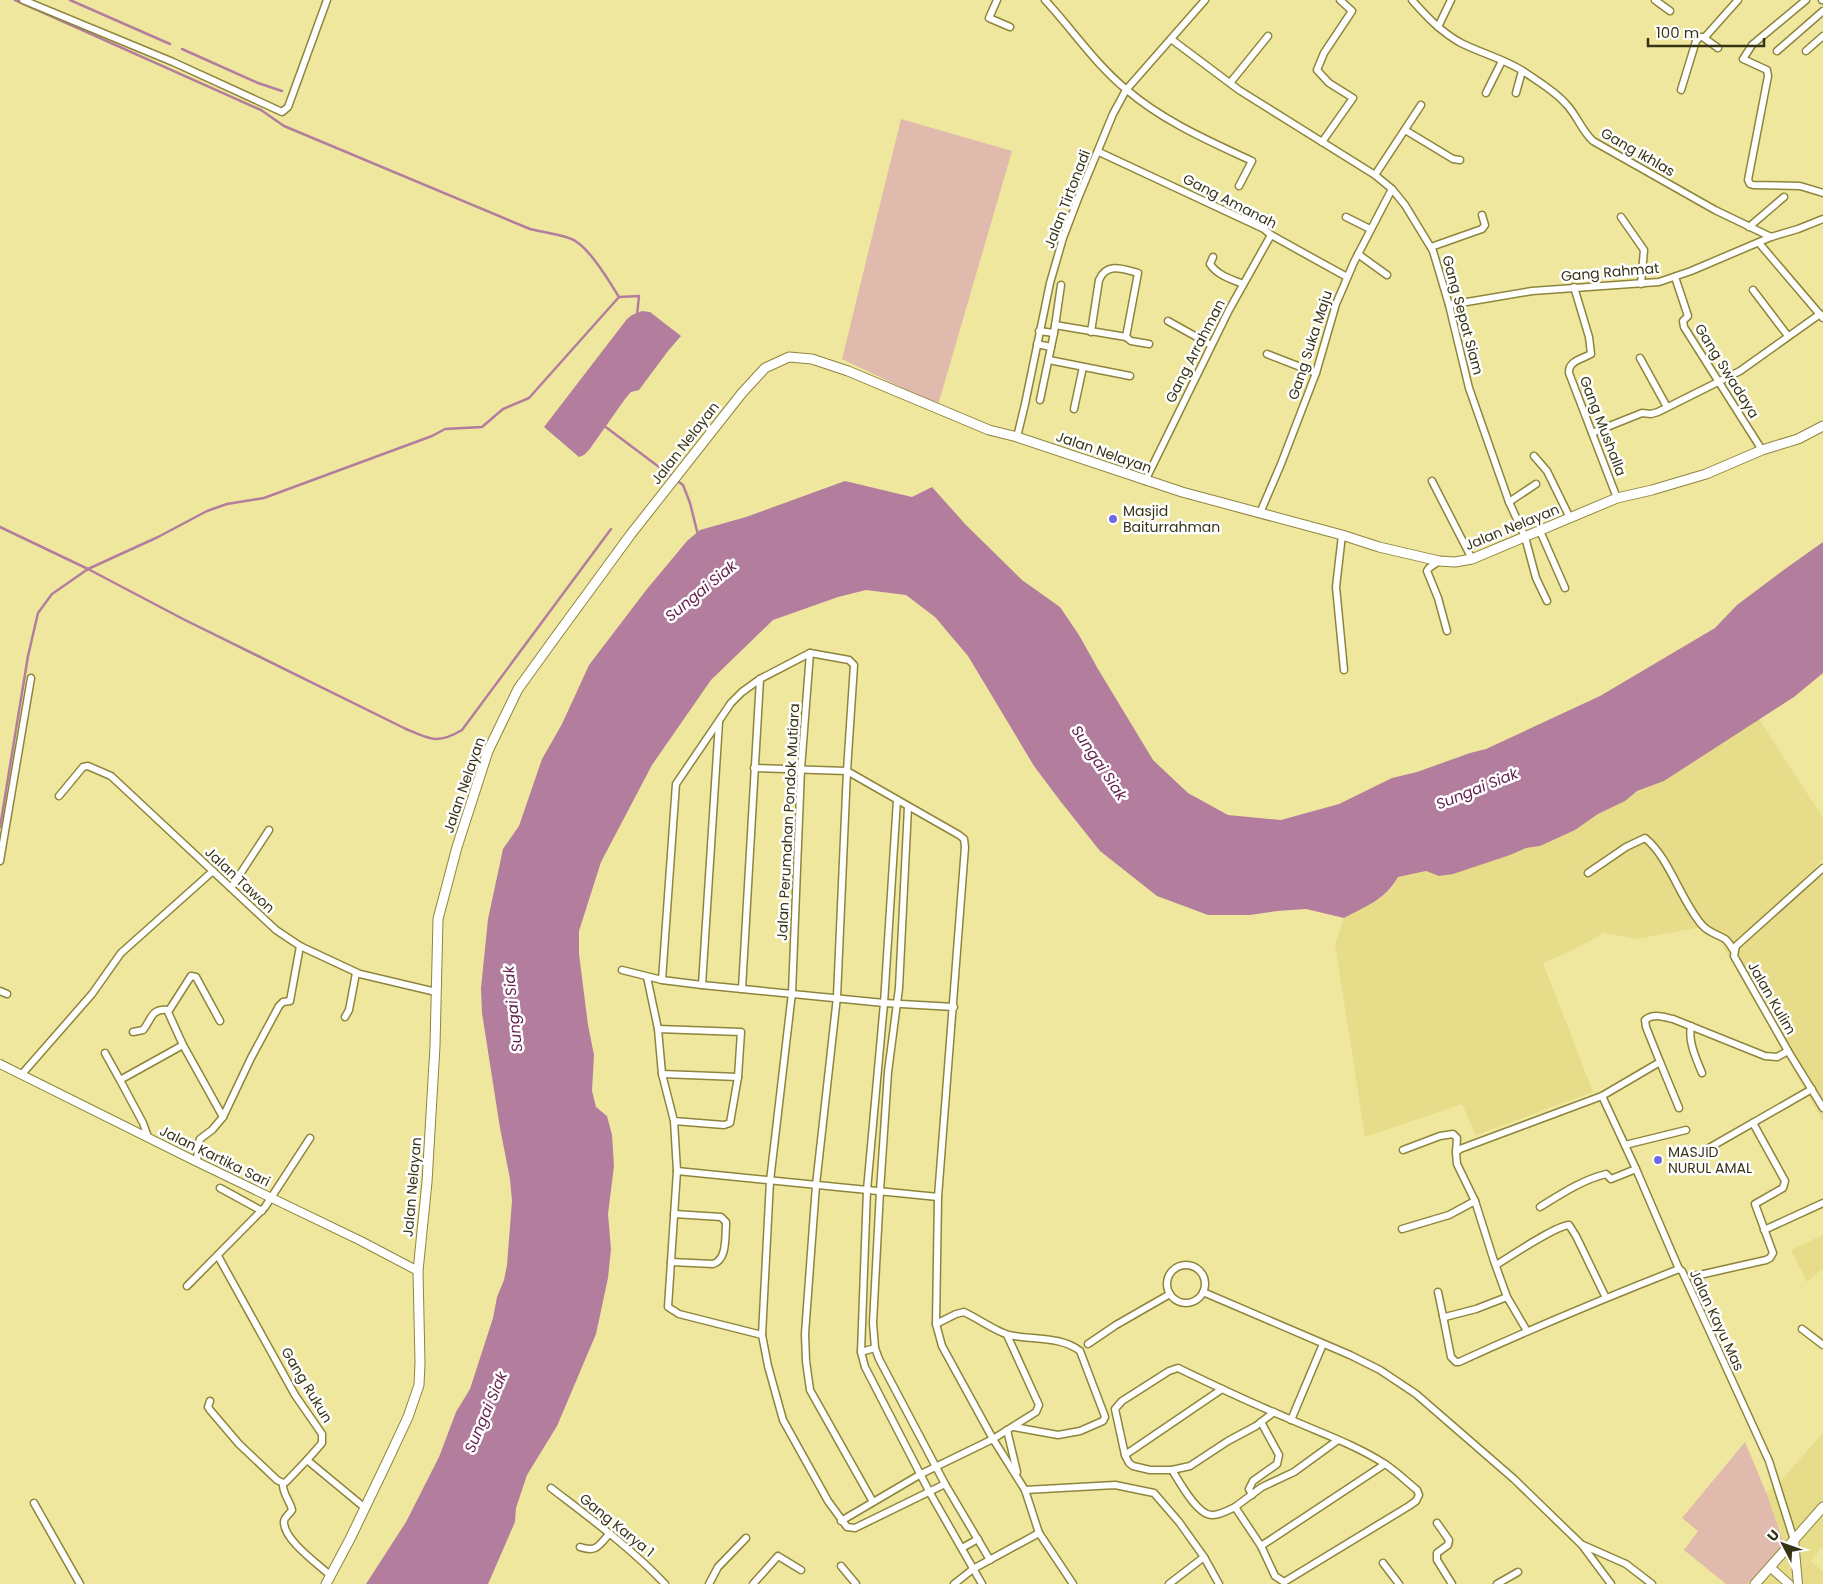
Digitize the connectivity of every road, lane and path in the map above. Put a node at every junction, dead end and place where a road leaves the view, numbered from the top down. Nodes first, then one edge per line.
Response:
1 (23, 0) edge
2 (327, 0) edge
3 (997, 0) edge
4 (1045, 0) edge
5 (1205, 0) edge
6 (1340, 0) edge
7 (1412, 0) edge
8 (1451, 0) edge
9 (1655, 0) edge
10 (1738, 0) edge
11 (1806, 0) edge
12 (1670, 11) dead end
13 (1823, 11) edge
14 (1010, 27) dead end
15 (1438, 27) junction
16 (1268, 36) dead end
17 (1823, 36) edge
18 (1704, 38) junction
19 (1171, 39) junction
20 (1718, 48) dead end
21 (1777, 51) dead end
22 (1806, 51) dead end
23 (1502, 61) junction
24 (1522, 71) junction
25 (1230, 83) junction
26 (1126, 90) junction
27 (1681, 90) dead end
28 (1516, 92) dead end
29 (1486, 93) dead end
30 (1421, 105) dead end
31 (1405, 130) junction
32 (1322, 142) junction
33 (1099, 152) junction
34 (1460, 160) dead end
35 (1375, 175) junction
36 (1239, 186) dead end
37 (1392, 189) junction
38 (1823, 193) edge
39 (1784, 197) dead end
40 (1482, 216) dead end
41 (1346, 217) dead end
42 (1621, 217) dead end
43 (1823, 219) edge
44 (1749, 227) junction
45 (1370, 229) junction
46 (1271, 235) junction
47 (1771, 237) junction
48 (1759, 243) junction
49 (1431, 246) junction
50 (1358, 254) junction
51 (1213, 257) dead end
52 (1387, 275) dead end
53 (1347, 277) junction
54 (1675, 277) junction
55 (1243, 284) junction
56 (1641, 284) junction
57 (1061, 285) dead end
58 (1574, 287) junction
59 (1753, 290) dead end
60 (1449, 305) junction
61 (1821, 316) edge
62 (1168, 321) dead end
63 (1055, 325) junction
64 (1039, 331) junction
65 (1091, 332) junction
66 (1054, 333) junction
67 (1788, 336) junction
68 (1126, 337) junction
69 (1037, 344) junction
70 (1149, 344) dead end
71 (1212, 345) junction
72 (1051, 347) junction
73 (1267, 354) dead end
74 (1640, 358) dead end
75 (1048, 360) junction
76 (1083, 367) junction
77 (1316, 373) junction
78 (1130, 376) dead end
79 (1719, 381) junction
80 (1040, 400) dead end
81 (1666, 407) junction
82 (1074, 409) dead end
83 (1823, 426) edge
84 (1592, 434) junction
85 (1017, 437) junction
86 (1762, 450) junction
87 (1534, 456) dead end
88 (1145, 481) junction
89 (1432, 481) dead end
90 (1536, 484) dead end
91 (1617, 498) junction
92 (1509, 502) junction
93 (1260, 513) junction
94 (1570, 518) junction
95 (1540, 531) junction
96 (1342, 535) junction
97 (1525, 537) junction
98 (1472, 559) junction
99 (1439, 561) junction
100 (1565, 588) dead end
101 (1547, 601) dead end
102 (1447, 631) dead end
103 (810, 653) junction
104 (1344, 670) dead end
105 (31, 678) dead end
106 (760, 679) junction
107 (719, 720) junction
108 (754, 768) junction
109 (801, 769) junction
110 (847, 771) junction
111 (59, 796) dead end
112 (897, 800) junction
113 (908, 807) junction
114 (268, 830) dead end
115 (0, 861) edge
116 (1823, 868) edge
117 (213, 872) junction
118 (1588, 874) dead end
119 (231, 888) junction
120 (300, 946) junction
121 (1734, 952) junction
122 (622, 970) dead end
123 (356, 973) junction
124 (647, 977) junction
125 (662, 980) junction
126 (702, 985) junction
127 (742, 989) junction
128 (0, 991) edge
129 (436, 992) junction
130 (792, 993) junction
131 (7, 994) dead end
132 (837, 997) junction
133 (884, 1003) junction
134 (898, 1003) junction
135 (954, 1007) junction
136 (168, 1010) junction
137 (345, 1017) dead end
138 (220, 1021) dead end
139 (1691, 1026) junction
140 (658, 1029) junction
141 (133, 1032) dead end
142 (183, 1045) junction
143 (1788, 1051) junction
144 (105, 1053) dead end
145 (1660, 1062) junction
146 (0, 1064) edge
147 (1702, 1073) dead end
148 (22, 1074) junction
149 (662, 1074) junction
150 (738, 1077) junction
151 (120, 1080) junction
152 (1812, 1089) junction
153 (1602, 1096) junction
154 (1679, 1108) dead end
155 (1823, 1108) edge
156 (223, 1117) junction
157 (674, 1121) junction
158 (1753, 1124) junction
159 (1686, 1130) dead end
160 (148, 1137) junction
161 (310, 1138) dead end
162 (1625, 1145) junction
163 (1709, 1148) dead end
164 (1403, 1150) dead end
165 (1456, 1152) junction
166 (197, 1162) junction
167 (1636, 1169) junction
168 (677, 1171) junction
169 (770, 1181) junction
170 (816, 1185) junction
171 (220, 1188) dead end
172 (867, 1190) junction
173 (880, 1191) junction
174 (938, 1197) junction
175 (1475, 1201) junction
176 (1823, 1203) edge
177 (267, 1205) junction
178 (1540, 1207) dead end
179 (674, 1214) junction
180 (1402, 1229) dead end
181 (1764, 1230) junction
182 (218, 1256) junction
183 (671, 1262) junction
184 (1496, 1265) junction
185 (1679, 1269) junction
186 (418, 1271) junction
187 (1695, 1276) dead end
188 (187, 1286) dead end
189 (1204, 1292) junction
190 (1438, 1292) dead end
191 (1170, 1294) junction
192 (1507, 1297) junction
193 (1606, 1298) junction
194 (1442, 1316) junction
195 (936, 1324) junction
196 (1802, 1328) dead end
197 (1527, 1331) junction
198 (762, 1335) junction
199 (1007, 1335) junction
200 (1088, 1344) dead end
201 (1323, 1344) junction
202 (1823, 1345) edge
203 (875, 1348) junction
204 (861, 1352) junction
205 (1222, 1389) junction
206 (210, 1401) dead end
207 (1274, 1412) junction
208 (1292, 1420) junction
209 (1261, 1422) junction
210 (1010, 1429) junction
211 (993, 1439) junction
212 (1338, 1440) junction
213 (1125, 1455) junction
214 (308, 1460) junction
215 (1386, 1464) junction
216 (936, 1466) junction
217 (1172, 1470) junction
218 (921, 1474) junction
219 (1018, 1478) junction
220 (283, 1483) junction
221 (945, 1484) junction
222 (551, 1488) dead end
223 (1025, 1490) junction
224 (930, 1493) junction
225 (1252, 1495) junction
226 (873, 1502) junction
227 (34, 1504) dead end
228 (1235, 1507) junction
229 (1823, 1507) edge
230 (365, 1508) junction
231 (841, 1521) junction
232 (1437, 1523) dead end
233 (610, 1533) junction
234 (1039, 1534) junction
235 (746, 1538) dead end
236 (978, 1539) junction
237 (1794, 1540) junction
238 (1582, 1545) junction
239 (1261, 1546) junction
240 (580, 1547) dead end
241 (962, 1548) junction
242 (1204, 1557) junction
243 (990, 1560) junction
244 (1384, 1563) dead end
245 (840, 1566) dead end
246 (1770, 1567) junction
247 (974, 1569) junction
248 (801, 1570) dead end
249 (1518, 1572) dead end
250 (331, 1576) junction
251 (80, 1584) edge
252 (326, 1584) edge
253 (665, 1584) edge
254 (709, 1584) edge
255 (753, 1584) edge
256 (856, 1584) edge
257 (954, 1584) edge
258 (982, 1584) edge
259 (1073, 1584) edge
260 (1169, 1584) edge
261 (1218, 1584) edge
262 (1400, 1584) edge
263 (1452, 1584) edge
264 (1497, 1584) edge
265 (1611, 1584) edge
266 (1652, 1584) edge
267 (1755, 1584) edge
268 (1789, 1584) edge
269 (1798, 1584) edge

1 - 2 street
3 - 14 street
4 - 26 street
5 - 19 street, Jalan Tirtonadi
6 - 32 street
7 - 15 street, Gang Ikhlas
8 - 15 street
9 - 12 street
10 - 18 street
11 - 38 street
13 - 21 street
15 - 23 street, Gang Ikhlas
16 - 25 street
17 - 22 street
18 - 20 street
18 - 27 street
19 - 25 street, Gang Sepat Siam
19 - 26 street, Jalan Tirtonadi
23 - 24 street, Gang Ikhlas
23 - 29 street
24 - 28 street
24 - 44 street, Gang Ikhlas
25 - 32 street, Gang Sepat Siam
26 - 33 street, Jalan Tirtonadi
26 - 36 street
30 - 31 street
31 - 34 street
31 - 35 street
32 - 35 street, Gang Sepat Siam
33 - 46 street, Gang Amanah
33 - 64 street, Jalan Tirtonadi
35 - 37 street, Gang Sepat Siam
37 - 45 street, Gang Suka Maju
37 - 49 street, Gang Sepat Siam
39 - 44 street
40 - 49 street
41 - 45 street
42 - 56 street
43 - 47 street, Gang Rahmat
44 - 47 street, Gang Ikhlas
45 - 50 street, Gang Suka Maju
46 - 53 street, Gang Amanah
46 - 55 street, Gang Arrahman
47 - 48 street, Gang Rahmat
48 - 54 street, Gang Rahmat
48 - 61 street
49 - 60 street, Gang Sepat Siam
50 - 52 street
50 - 53 street, Gang Suka Maju
51 - 55 street
53 - 77 street, Gang Suka Maju
54 - 56 street, Gang Rahmat
54 - 79 street, Gang Swadaya
55 - 71 street, Gang Arrahman
56 - 58 street, Gang Rahmat
57 - 63 street
58 - 60 street, Gang Rahmat
58 - 84 street, Gang Mushalla
59 - 67 street
60 - 92 street, Gang Sepat Siam
61 - 67 street
62 - 71 street
63 - 65 street
63 - 66 street
64 - 66 street
64 - 69 street, Jalan Tirtonadi
65 - 68 street
65 - 68 street
66 - 72 street
67 - 79 street
68 - 70 street
69 - 72 street
69 - 85 street, Jalan Tirtonadi
71 - 88 street, Gang Arrahman
72 - 75 street
73 - 77 street
74 - 81 street
75 - 76 street
75 - 80 street
76 - 78 street
76 - 82 street
77 - 93 street, Gang Suka Maju
79 - 81 street
79 - 86 street, Gang Swadaya
81 - 84 street
83 - 86 main road, Jalan Nelayan
84 - 91 street, Gang Mushalla
85 - 88 main road, Jalan Nelayan
85 - 129 main road, Jalan Nelayan
86 - 91 main road, Jalan Nelayan
87 - 94 street
88 - 93 main road, Jalan Nelayan
89 - 98 street
90 - 92 street
91 - 94 main road, Jalan Nelayan
92 - 97 street, Gang Sepat Siam
93 - 96 main road, Jalan Nelayan
94 - 95 main road, Jalan Nelayan
95 - 97 main road, Jalan Nelayan
95 - 100 street
96 - 99 main road, Jalan Nelayan
96 - 104 street
97 - 98 main road, Jalan Nelayan
97 - 101 street, Gang Sepat Siam
98 - 99 main road, Jalan Nelayan
99 - 102 street
103 - 106 street
103 - 109 street, Jalan Perumahan Pondok Mutiara
103 - 110 street
105 - 115 street
106 - 107 street
106 - 108 street
107 - 125 street
107 - 126 street
108 - 109 street
108 - 127 street
109 - 110 street
109 - 130 street, Jalan Perumahan Pondok Mutiara
110 - 112 street
110 - 132 street
111 - 117 street, Jalan Tawon
112 - 113 street
112 - 133 street
113 - 134 street
113 - 135 street
114 - 119 street
116 - 121 street, Jalan Kulim
117 - 119 street, Jalan Tawon
117 - 148 street
118 - 121 street
119 - 120 street, Jalan Tawon
120 - 123 street, Jalan Tawon
120 - 156 street
121 - 143 street, Jalan Kulim
122 - 124 street
123 - 129 street, Jalan Tawon
123 - 137 street
124 - 125 street
124 - 140 street
125 - 126 street
126 - 127 street
127 - 130 street
128 - 131 street
129 - 186 main road, Jalan Nelayan
130 - 132 street
130 - 169 street, Jalan Perumahan Pondok Mutiara
132 - 133 street
132 - 170 street
133 - 134 street
133 - 172 street
134 - 135 street
134 - 173 street
135 - 174 street
136 - 138 street
136 - 141 street
136 - 142 street
139 - 143 street
139 - 145 street
139 - 147 street
140 - 149 street
140 - 150 street
142 - 151 street
142 - 156 street
143 - 152 street, Jalan Kulim
144 - 151 street
145 - 153 street
145 - 154 street
146 - 148 street, Jalan Kartika Sari
148 - 160 street, Jalan Kartika Sari
149 - 150 street
149 - 157 street
150 - 157 street
151 - 160 street
152 - 155 street, Jalan Kulim
152 - 158 street
153 - 162 street
153 - 165 street
156 - 166 street
157 - 168 street
158 - 163 street
158 - 181 street
159 - 162 street
160 - 166 street, Jalan Kartika Sari
161 - 177 street
162 - 167 street
164 - 165 street
165 - 175 street
166 - 177 street, Jalan Kartika Sari
167 - 178 street
167 - 185 street
168 - 169 street
168 - 179 street
169 - 170 street
169 - 198 street, Jalan Perumahan Pondok Mutiara
170 - 172 street
170 - 226 street
171 - 177 street
172 - 173 street
172 - 204 street
173 - 174 street
173 - 203 street
174 - 195 street
175 - 180 street
175 - 184 street
176 - 181 street
177 - 182 street
177 - 186 street, Jalan Kartika Sari
179 - 183 street
179 - 183 street
181 - 187 street
182 - 188 street
182 - 214 street, Gang Rukun
183 - 198 street
184 - 192 street
184 - 193 street
185 - 193 street, Jalan Kayu Mas
185 - 237 street, Jalan Kayu Mas
186 - 230 main road, Jalan Nelayan
189 - 191 street
189 - 191 street
189 - 201 street
190 - 194 street
191 - 200 street
192 - 194 street
192 - 197 street
193 - 197 street, Jalan Kayu Mas
194 - 197 street, Jalan Kayu Mas
195 - 199 street
195 - 211 street
196 - 202 street
198 - 231 street, Jalan Perumahan Pondok Mutiara
199 - 210 street
199 - 210 street
201 - 208 street
201 - 238 street
203 - 204 street
203 - 216 street
204 - 218 street
205 - 207 street
205 - 213 street
205 - 213 street
206 - 220 street
207 - 208 street
207 - 209 street
208 - 212 street
209 - 217 street
209 - 225 street
210 - 211 street
210 - 219 street
211 - 216 street
211 - 219 street
212 - 215 street
212 - 225 street
213 - 217 street
214 - 220 street, Gang Rukun
214 - 230 street
215 - 239 street
215 - 239 street
216 - 218 street
216 - 221 street
217 - 228 street
218 - 224 street
218 - 226 street
219 - 223 street
220 - 250 street
221 - 224 street
221 - 236 street
222 - 233 street, Gang Karya 1
223 - 234 street
223 - 242 street
224 - 231 street
224 - 241 street
225 - 228 street
226 - 231 street
227 - 251 street
228 - 239 street
229 - 237 main road
230 - 250 main road, Jalan Nelayan
232 - 263 street
233 - 240 street
233 - 253 street, Gang Karya 1
234 - 243 street
234 - 259 street
235 - 254 street
236 - 241 street
236 - 243 street
237 - 246 main road
237 - 269 street
238 - 265 street
238 - 266 street
241 - 247 street
242 - 260 street
242 - 261 street
243 - 247 street
244 - 262 street
245 - 256 street
246 - 267 main road
246 - 268 street
247 - 257 street
247 - 258 street
248 - 255 street
249 - 264 street
250 - 252 main road, Jalan Nelayan

